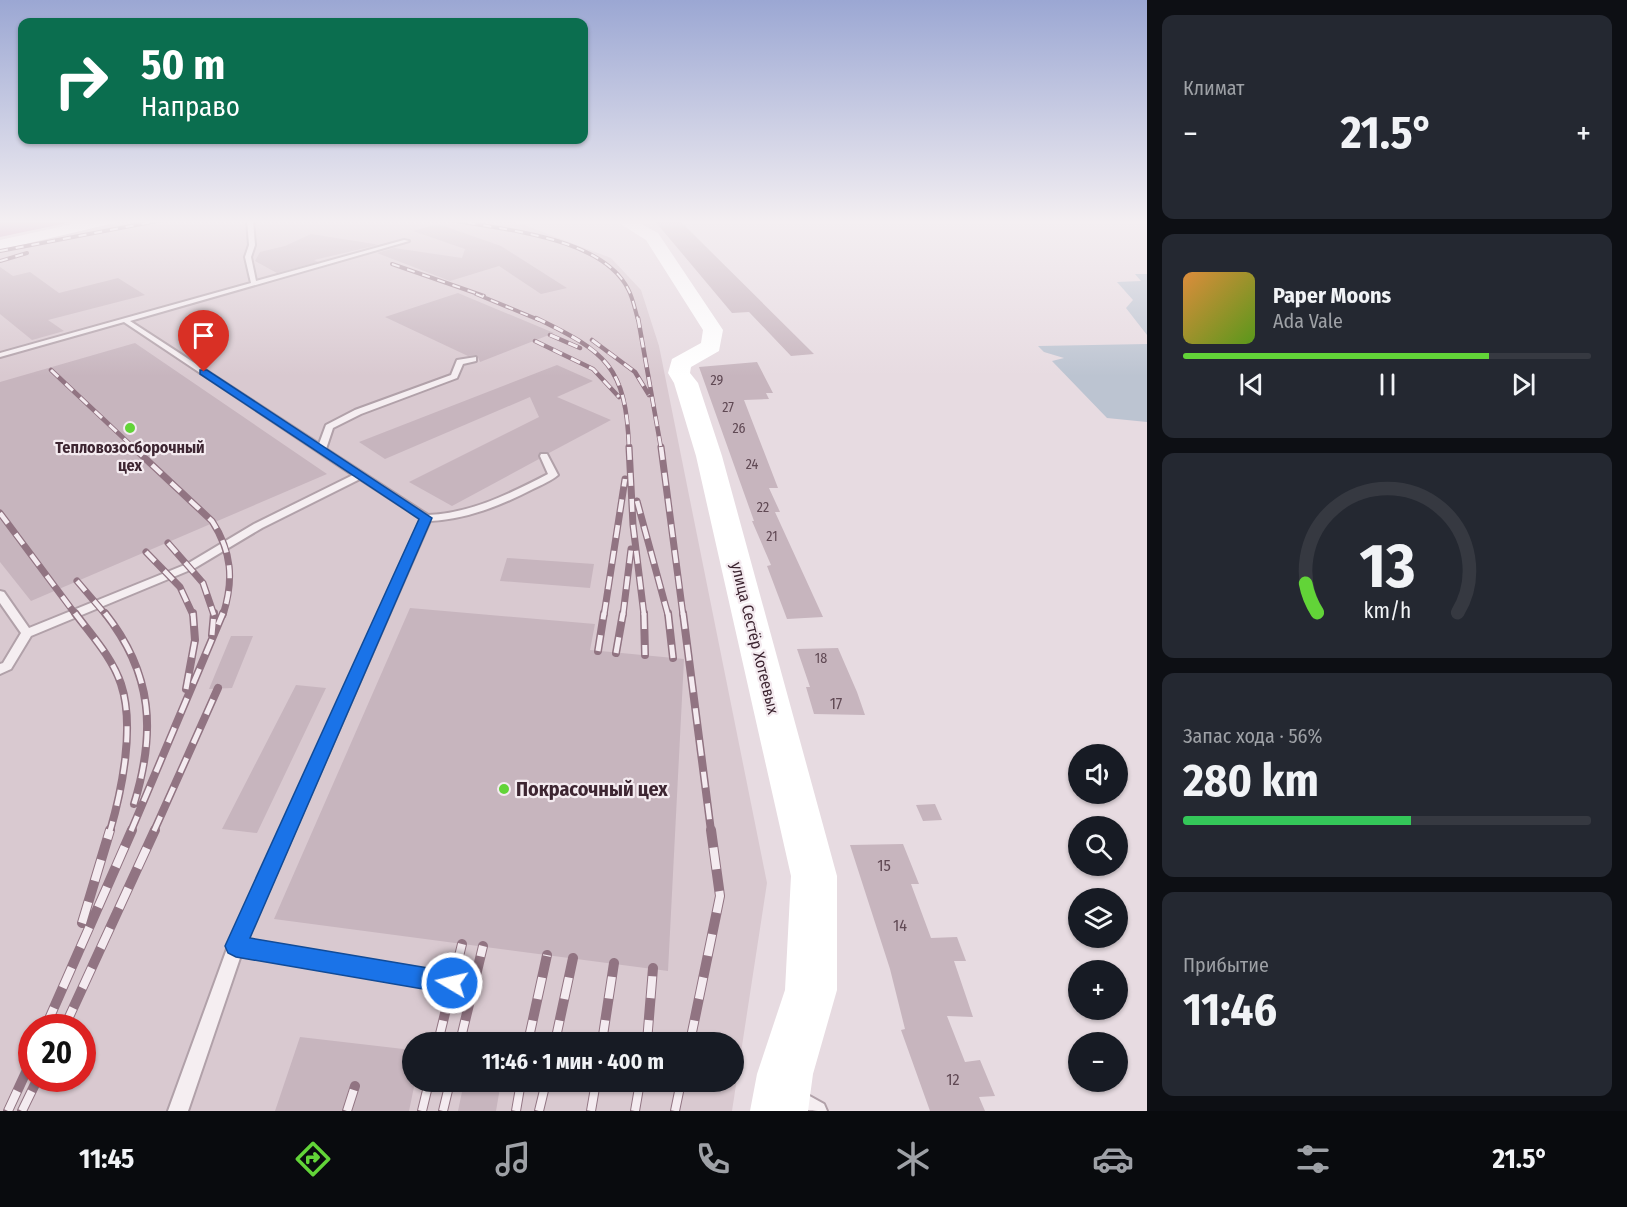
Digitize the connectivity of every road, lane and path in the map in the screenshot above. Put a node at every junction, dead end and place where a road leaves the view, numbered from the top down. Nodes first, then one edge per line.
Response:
1 (252, 272) edge
2 (298, 272) edge
3 (675, 272) edge
4 (255, 284) junction
5 (125, 320) junction
6 (0, 355) edge
7 (473, 358) dead end
8 (321, 450) junction
9 (544, 456) dead end
10 (360, 475) junction
11 (426, 518) junction
12 (0, 595) edge
13 (27, 633) junction
14 (0, 670) edge
15 (236, 946) junction
16 (452, 983) dead end
17 (781, 1101) edge
18 (178, 1111) edge
19 (817, 1111) edge

1 - 4 lane
2 - 4 lane
3 - 17 street, улица Сестёр Хотеевых
4 - 5 lane
5 - 6 lane
5 - 8 lane
7 - 8 lane
8 - 10 lane
9 - 11 lane
10 - 11 lane
10 - 13 lane
11 - 15 lane
12 - 13 lane
13 - 14 lane
15 - 16 lane
15 - 18 lane
17 - 19 lane

